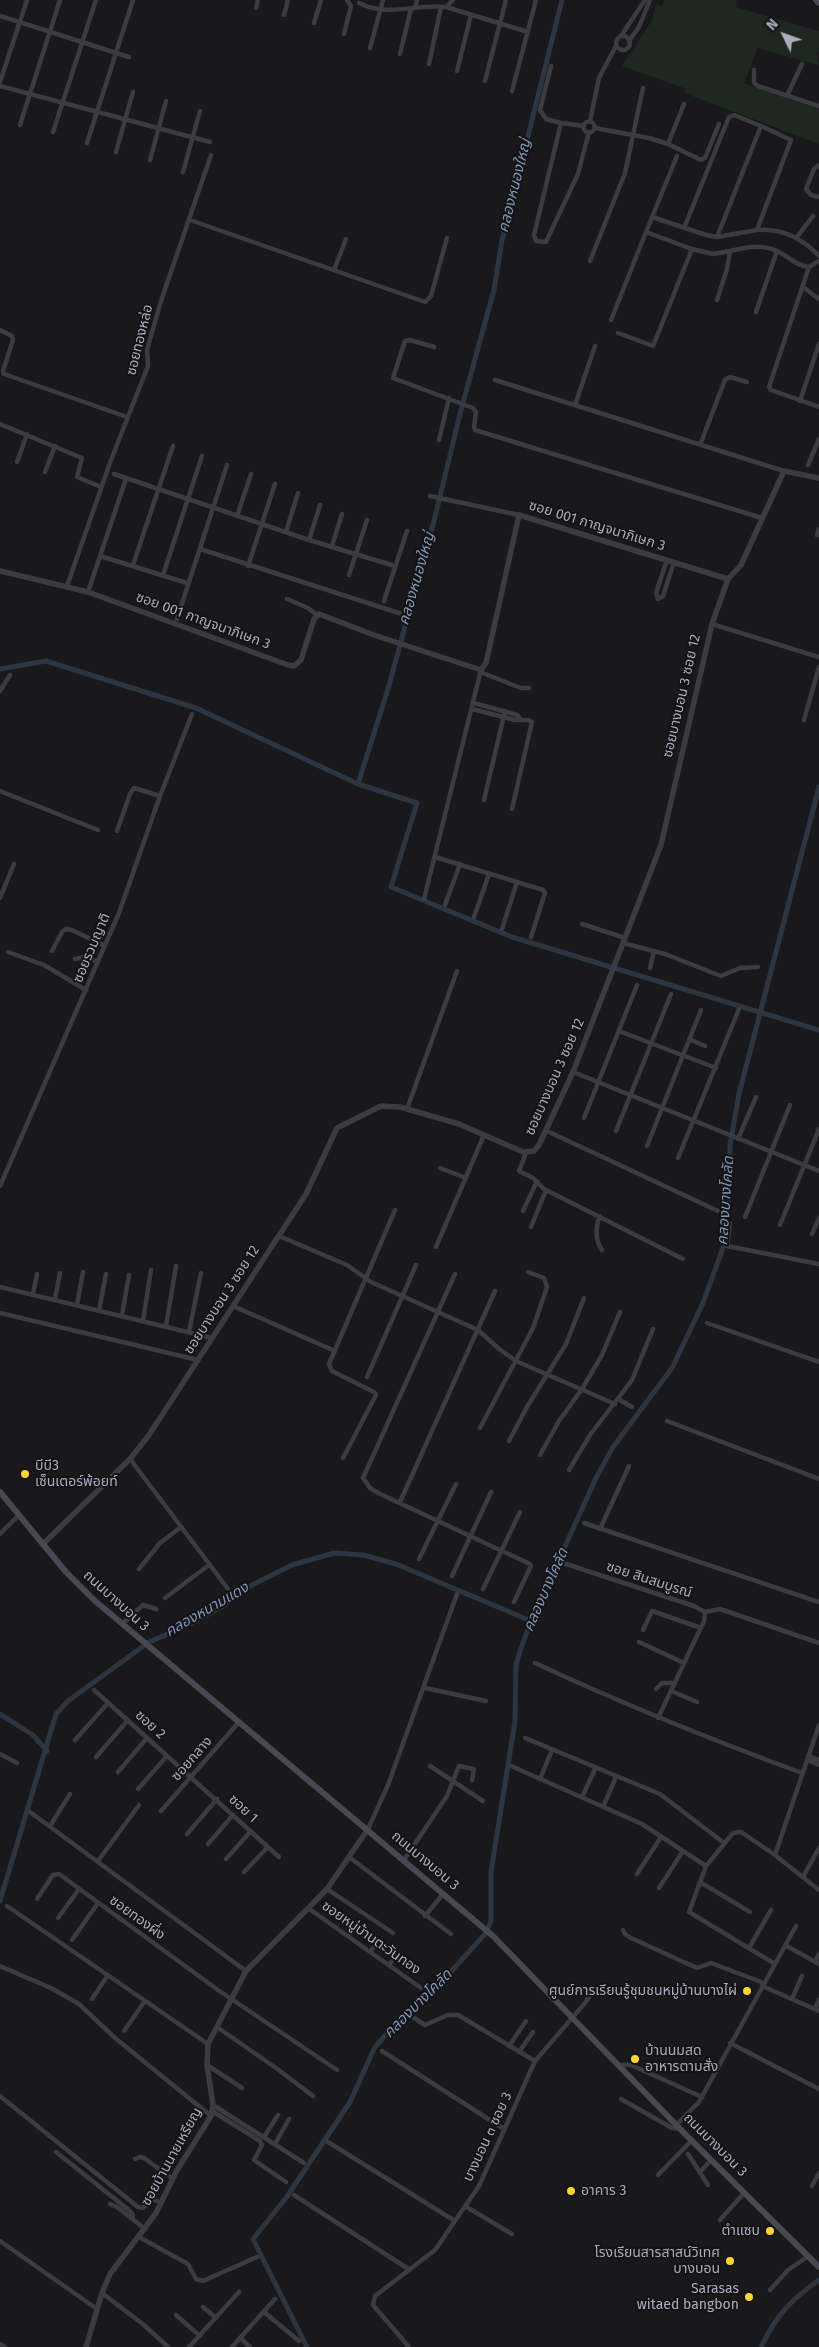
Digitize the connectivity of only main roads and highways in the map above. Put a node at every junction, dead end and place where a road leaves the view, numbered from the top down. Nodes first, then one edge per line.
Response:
1 (816, 0) edge
2 (819, 3) edge
3 (0, 1492) edge
4 (819, 2266) edge

1 - 2 main road
3 - 4 main road, ถนนบางบอน 3

